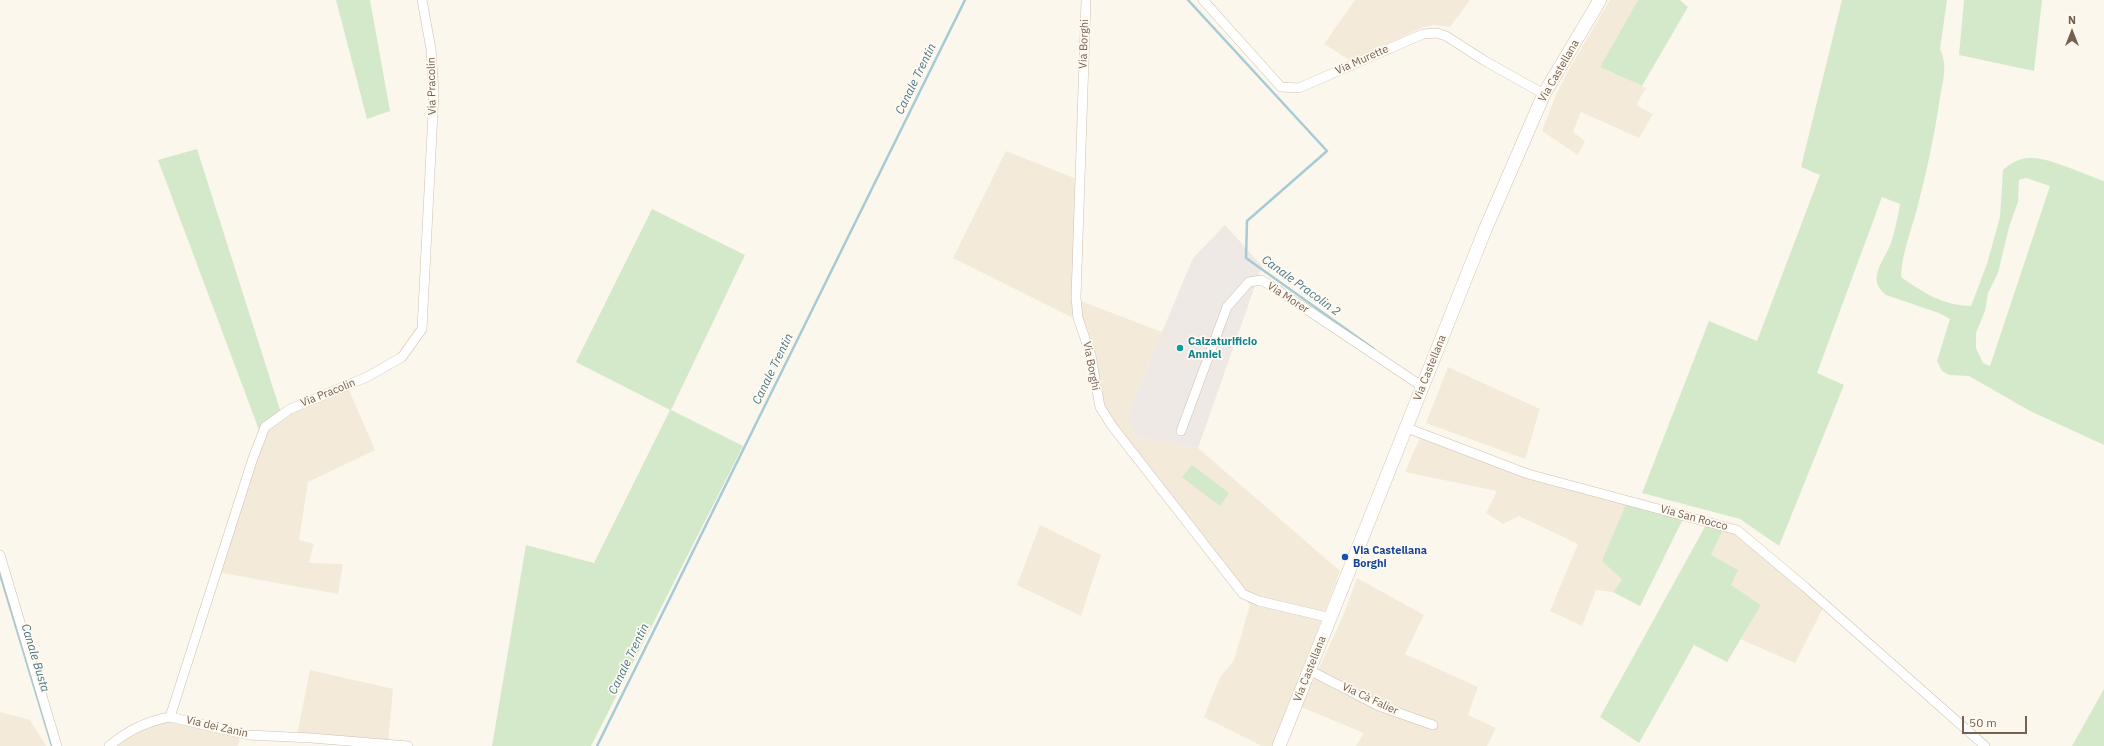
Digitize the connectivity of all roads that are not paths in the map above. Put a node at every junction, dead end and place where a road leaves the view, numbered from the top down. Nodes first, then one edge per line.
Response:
1 (422, 0) edge
2 (1086, 0) edge
3 (1203, 0) edge
4 (1600, 0) edge
5 (1544, 94) junction
6 (1423, 387) junction
7 (1407, 428) junction
8 (1181, 431) dead end
9 (0, 555) edge
10 (1331, 618) junction
11 (1309, 670) junction
12 (170, 717) junction
13 (1432, 725) dead end
14 (57, 746) edge
15 (109, 746) edge
16 (408, 746) edge
17 (1279, 746) edge
18 (1985, 746) edge

1 - 12 street, Via Pracolin
2 - 10 street, Via Borghi
3 - 5 street, Via Murette
4 - 5 main road, Via Castellana
5 - 6 main road, Via Castellana
6 - 7 main road, Via Castellana
6 - 8 street, Via Morer
7 - 10 main road, Via Castellana
7 - 18 street, Via San Rocco
9 - 14 street
10 - 11 main road, Via Castellana
11 - 13 street, Via Cà Falier
11 - 17 main road, Via Castellana
12 - 15 street
12 - 16 street, Via dei Zanin

